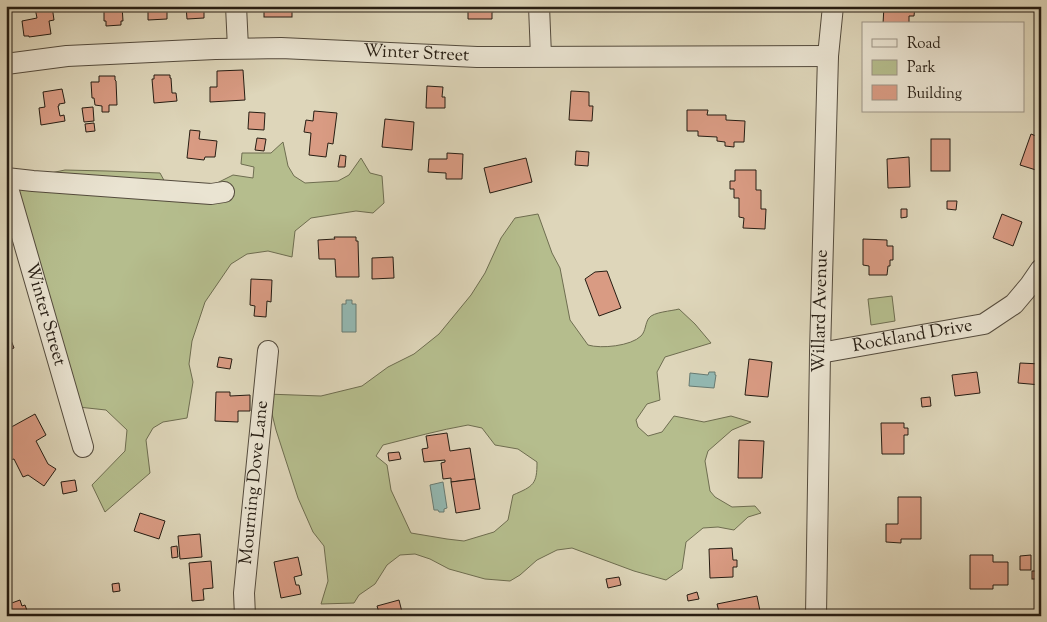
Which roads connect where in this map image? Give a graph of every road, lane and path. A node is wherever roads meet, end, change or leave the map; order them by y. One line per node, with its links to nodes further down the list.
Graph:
1 (236, 6): 4 (street)
2 (539, 6): 5 (street)
3 (833, 6): 6 (street, Willard Avenue)
4 (238, 48): 5 (street, Winter Street); 7 (street, Winter Street)
5 (541, 56): 6 (street, Winter Street)
6 (828, 56): 12 (street, Willard Avenue)
7 (6, 64)
8 (6, 180): 9 (street, Winter Street); 13 (street, Winter Street)
9 (224, 192)
10 (1041, 269): 12 (street, Rockland Drive)
11 (268, 351): 14 (street, Mourning Dove Lane)
12 (820, 353): 15 (street, Willard Avenue)
13 (83, 446)
14 (245, 616)
15 (816, 616)

